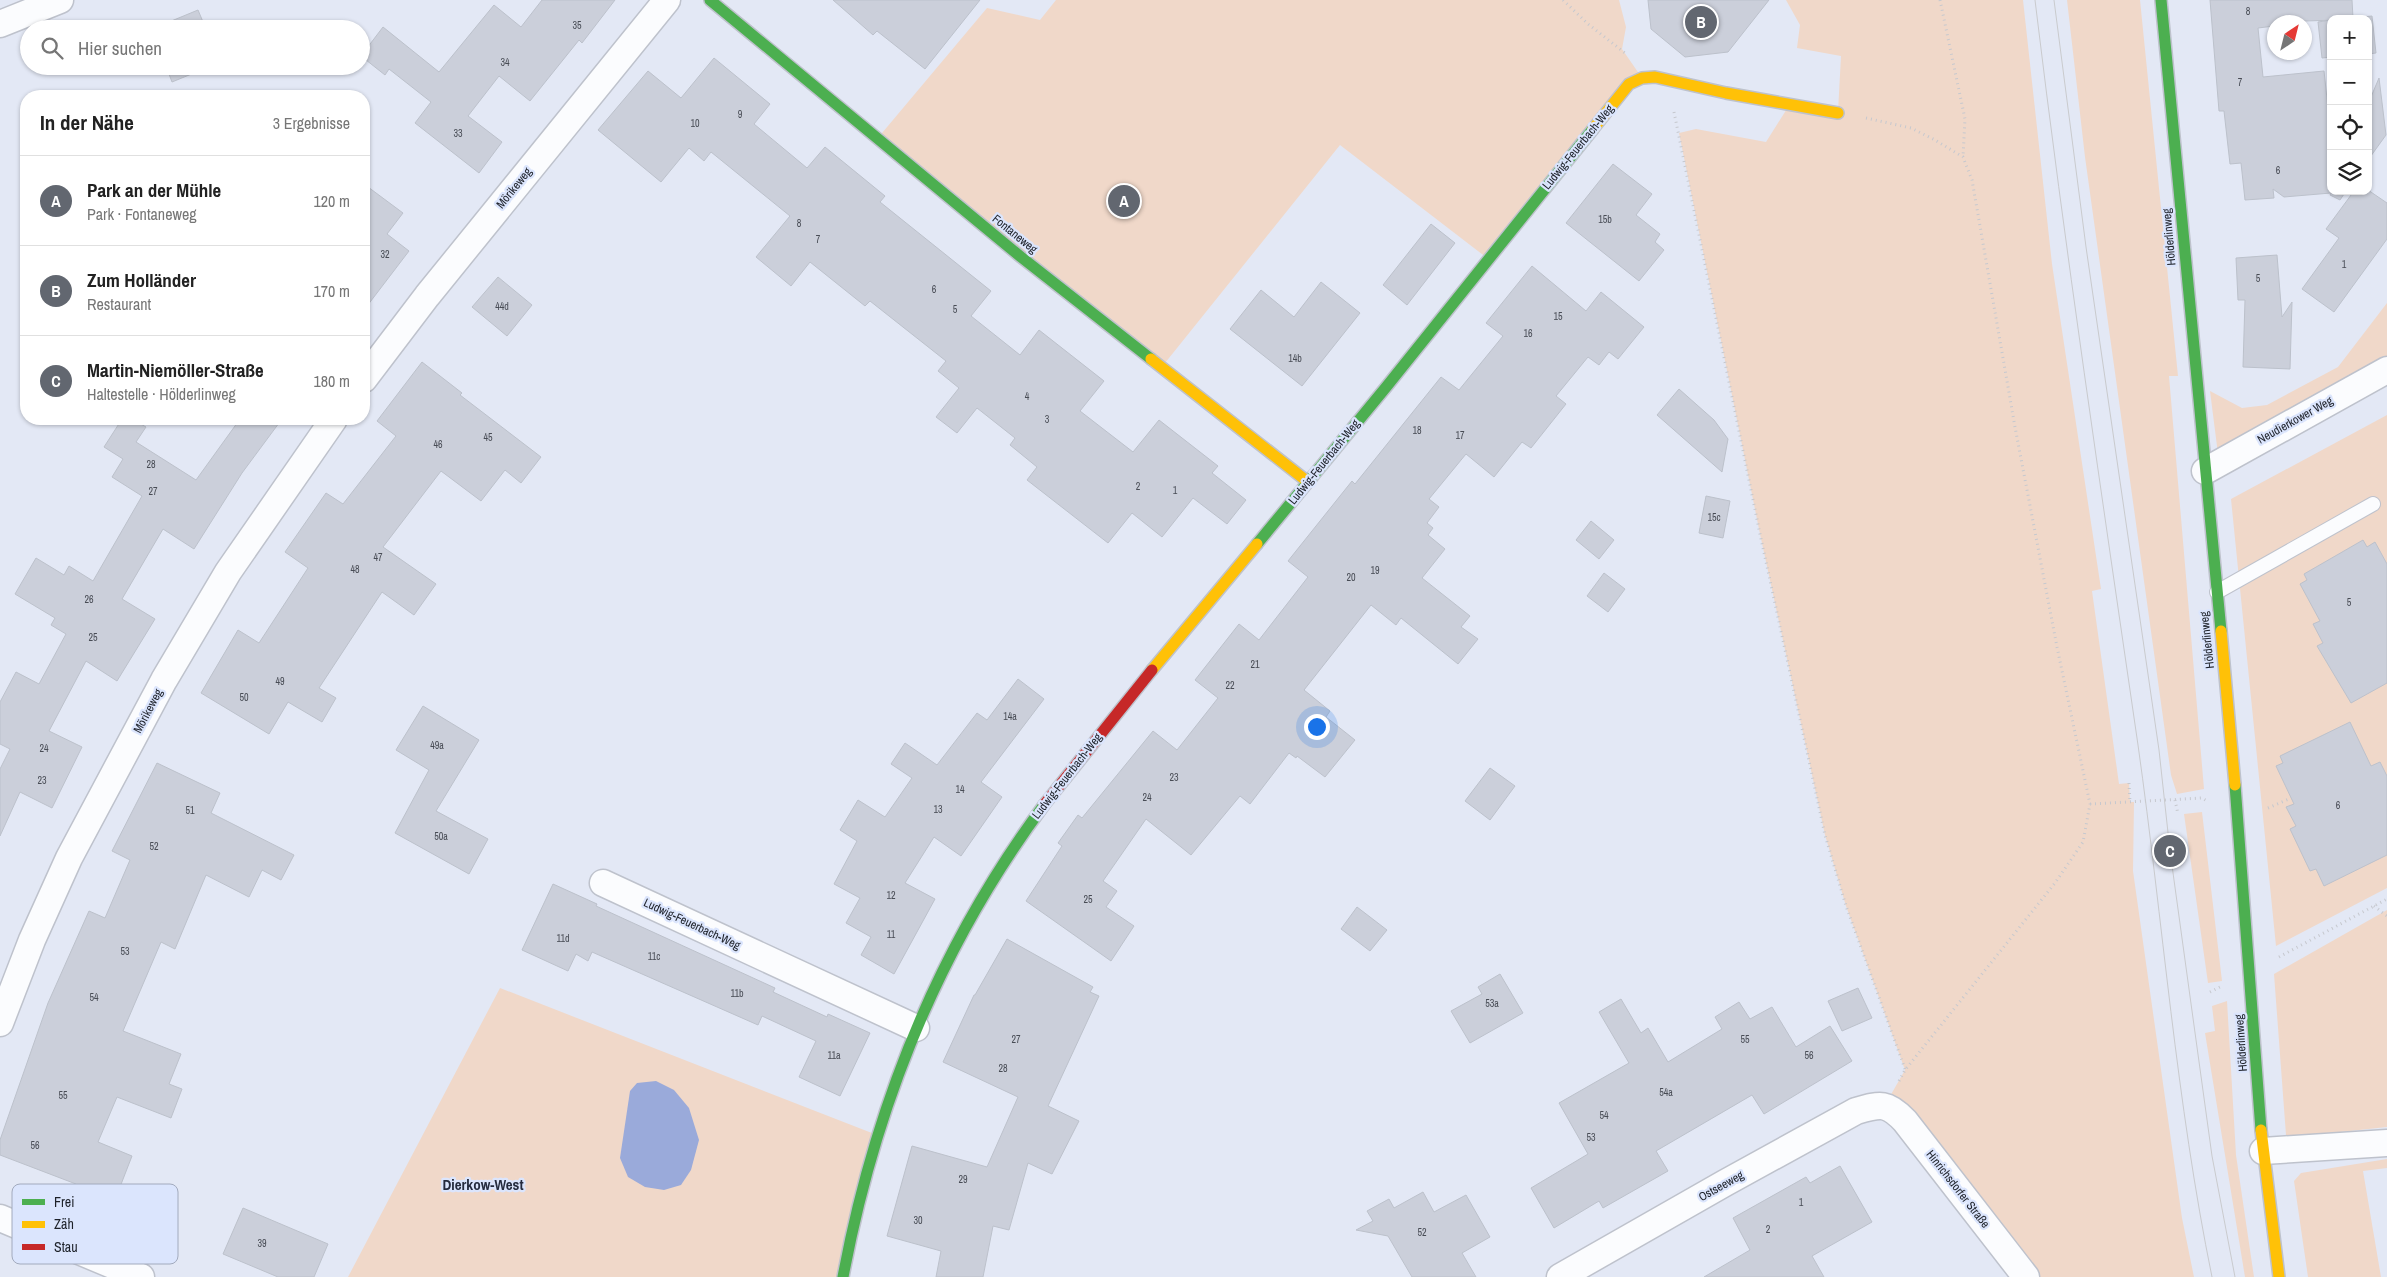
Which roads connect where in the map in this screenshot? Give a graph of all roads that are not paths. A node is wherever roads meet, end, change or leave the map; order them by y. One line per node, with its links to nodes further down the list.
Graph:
1 (60, 0): 5 (street)
2 (667, 0): 8 (street, Mörikeweg)
3 (710, 0): 11 (street, Fontaneweg)
4 (2161, 0): 10 (street, Hölderlinweg)
5 (0, 24)
6 (1838, 112): 11 (street, Ludwig-Feuerbach-Weg)
7 (2387, 370): 10 (street, Neudierkower Weg)
8 (370, 371)
9 (330, 425): 15 (street, Mörikeweg)
10 (2205, 471): 13 (street, Hölderlinweg)
11 (1308, 482): 16 (street, Ludwig-Feuerbach-Weg)
12 (2373, 504): 13 (lane)
13 (2216, 592): 19 (street, Hölderlinweg)
14 (603, 883): 16 (street, Ludwig-Feuerbach-Weg)
15 (0, 1023)
16 (916, 1028): 24 (street, Ludwig-Feuerbach-Weg)
17 (1885, 1105): 25 (street, Ostseeweg); 26 (street, Hinrichsdorfer Straße)
18 (2387, 1143): 19 (street)
19 (2263, 1151): 27 (street, Hölderlinweg)
20 (0, 1218): 21 (street)
21 (12, 1223)
22 (110, 1264): 23 (street)
23 (141, 1277)
24 (843, 1277)
25 (1560, 1277)
26 (2026, 1277)
27 (2279, 1277)

